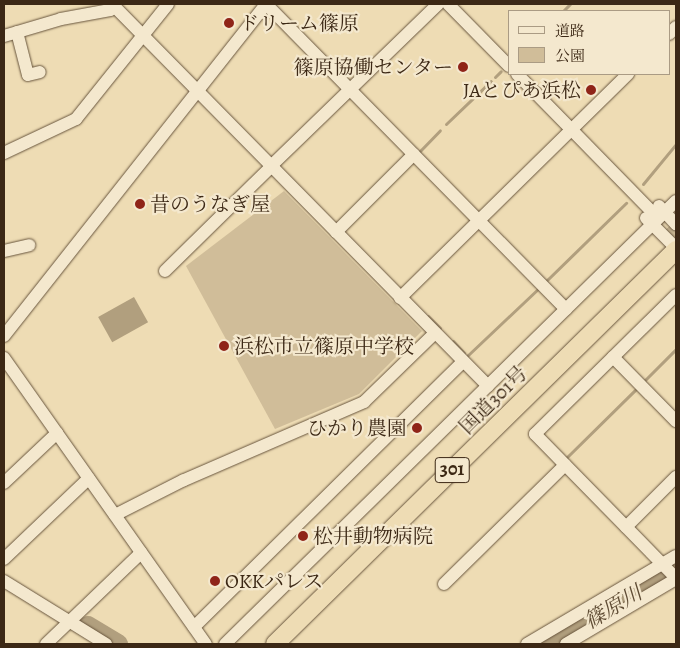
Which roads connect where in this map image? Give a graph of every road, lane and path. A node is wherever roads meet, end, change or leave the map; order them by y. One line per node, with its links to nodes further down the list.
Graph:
1 (168, 4): 7 (street)
2 (438, 4): 12 (street)
3 (448, 4): 8 (street)
4 (113, 5): 5 (street); 7 (street)
5 (17, 32): 6 (street); 9 (street)
6 (4, 36)
7 (143, 36): 13 (street); 15 (street)
8 (508, 65)
9 (40, 72)
10 (517, 75): 14 (street)
11 (627, 75): 14 (street)
12 (350, 89): 13 (street); 16 (street); 17 (street)
13 (197, 91): 17 (street); 31 (street)
14 (575, 133): 19 (street); 20 (street)
15 (4, 153)
16 (414, 154): 20 (street); 22 (street)
17 (271, 166): 22 (street); 26 (street)
18 (676, 200): 19 (street)
19 (658, 217): 21 (street); 24 (street); 29 (street)
20 (479, 220): 28 (street); 29 (street)
21 (676, 224)
22 (336, 232): 28 (street)
23 (29, 245): 25 (street)
24 (676, 249): 56 (highway, 国道301号 / 301)
25 (4, 251)
26 (165, 271)
27 (676, 295): 32 (street)
28 (400, 298): 30 (street)
29 (566, 309): 35 (street)
30 (435, 333): 34 (street); 42 (street)
31 (4, 336)
32 (613, 357): 36 (street); 38 (street)
33 (4, 358): 37 (street)
34 (463, 362): 35 (street); 51 (street)
35 (488, 386): 55 (street)
36 (676, 421)
37 (57, 433): 40 (street); 41 (street)
38 (565, 465): 43 (street); 49 (street)
39 (676, 477): 43 (street)
40 (89, 478): 42 (street); 46 (street)
41 (4, 483)
42 (115, 515): 44 (street)
43 (626, 527): 47 (street)
44 (142, 553): 50 (street); 51 (street)
45 (676, 556): 47 (street)
46 (4, 559)
47 (671, 573): 57 (street); 58 (street)
48 (4, 581): 50 (street)
49 (444, 584)
50 (70, 621): 52 (street); 53 (street)
51 (194, 627): 54 (street)
52 (46, 644)
53 (106, 644)
54 (206, 644)
55 (225, 644)
56 (275, 644)
57 (527, 644)
58 (566, 644)

